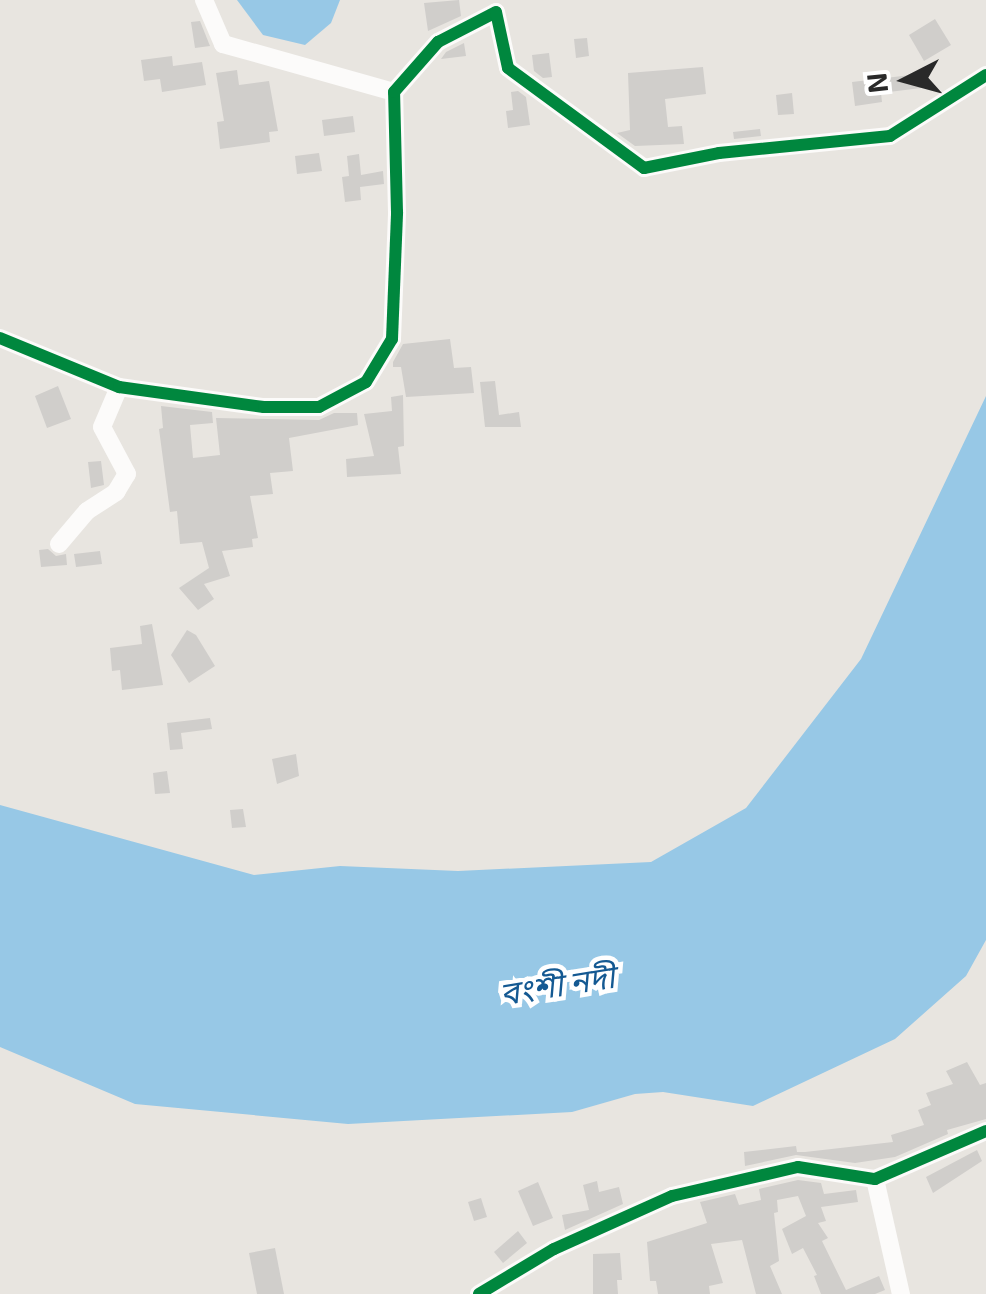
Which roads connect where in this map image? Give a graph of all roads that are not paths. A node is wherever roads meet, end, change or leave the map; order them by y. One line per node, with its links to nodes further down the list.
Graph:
1 (204, 0): 3 (street)
2 (986, 75): 3 (street)
3 (394, 92): 5 (street)
4 (0, 338): 5 (street)
5 (119, 387): 6 (street)
6 (58, 544)
7 (986, 1131): 8 (street)
8 (875, 1179): 9 (street); 10 (street)
9 (479, 1294)
10 (901, 1294)

